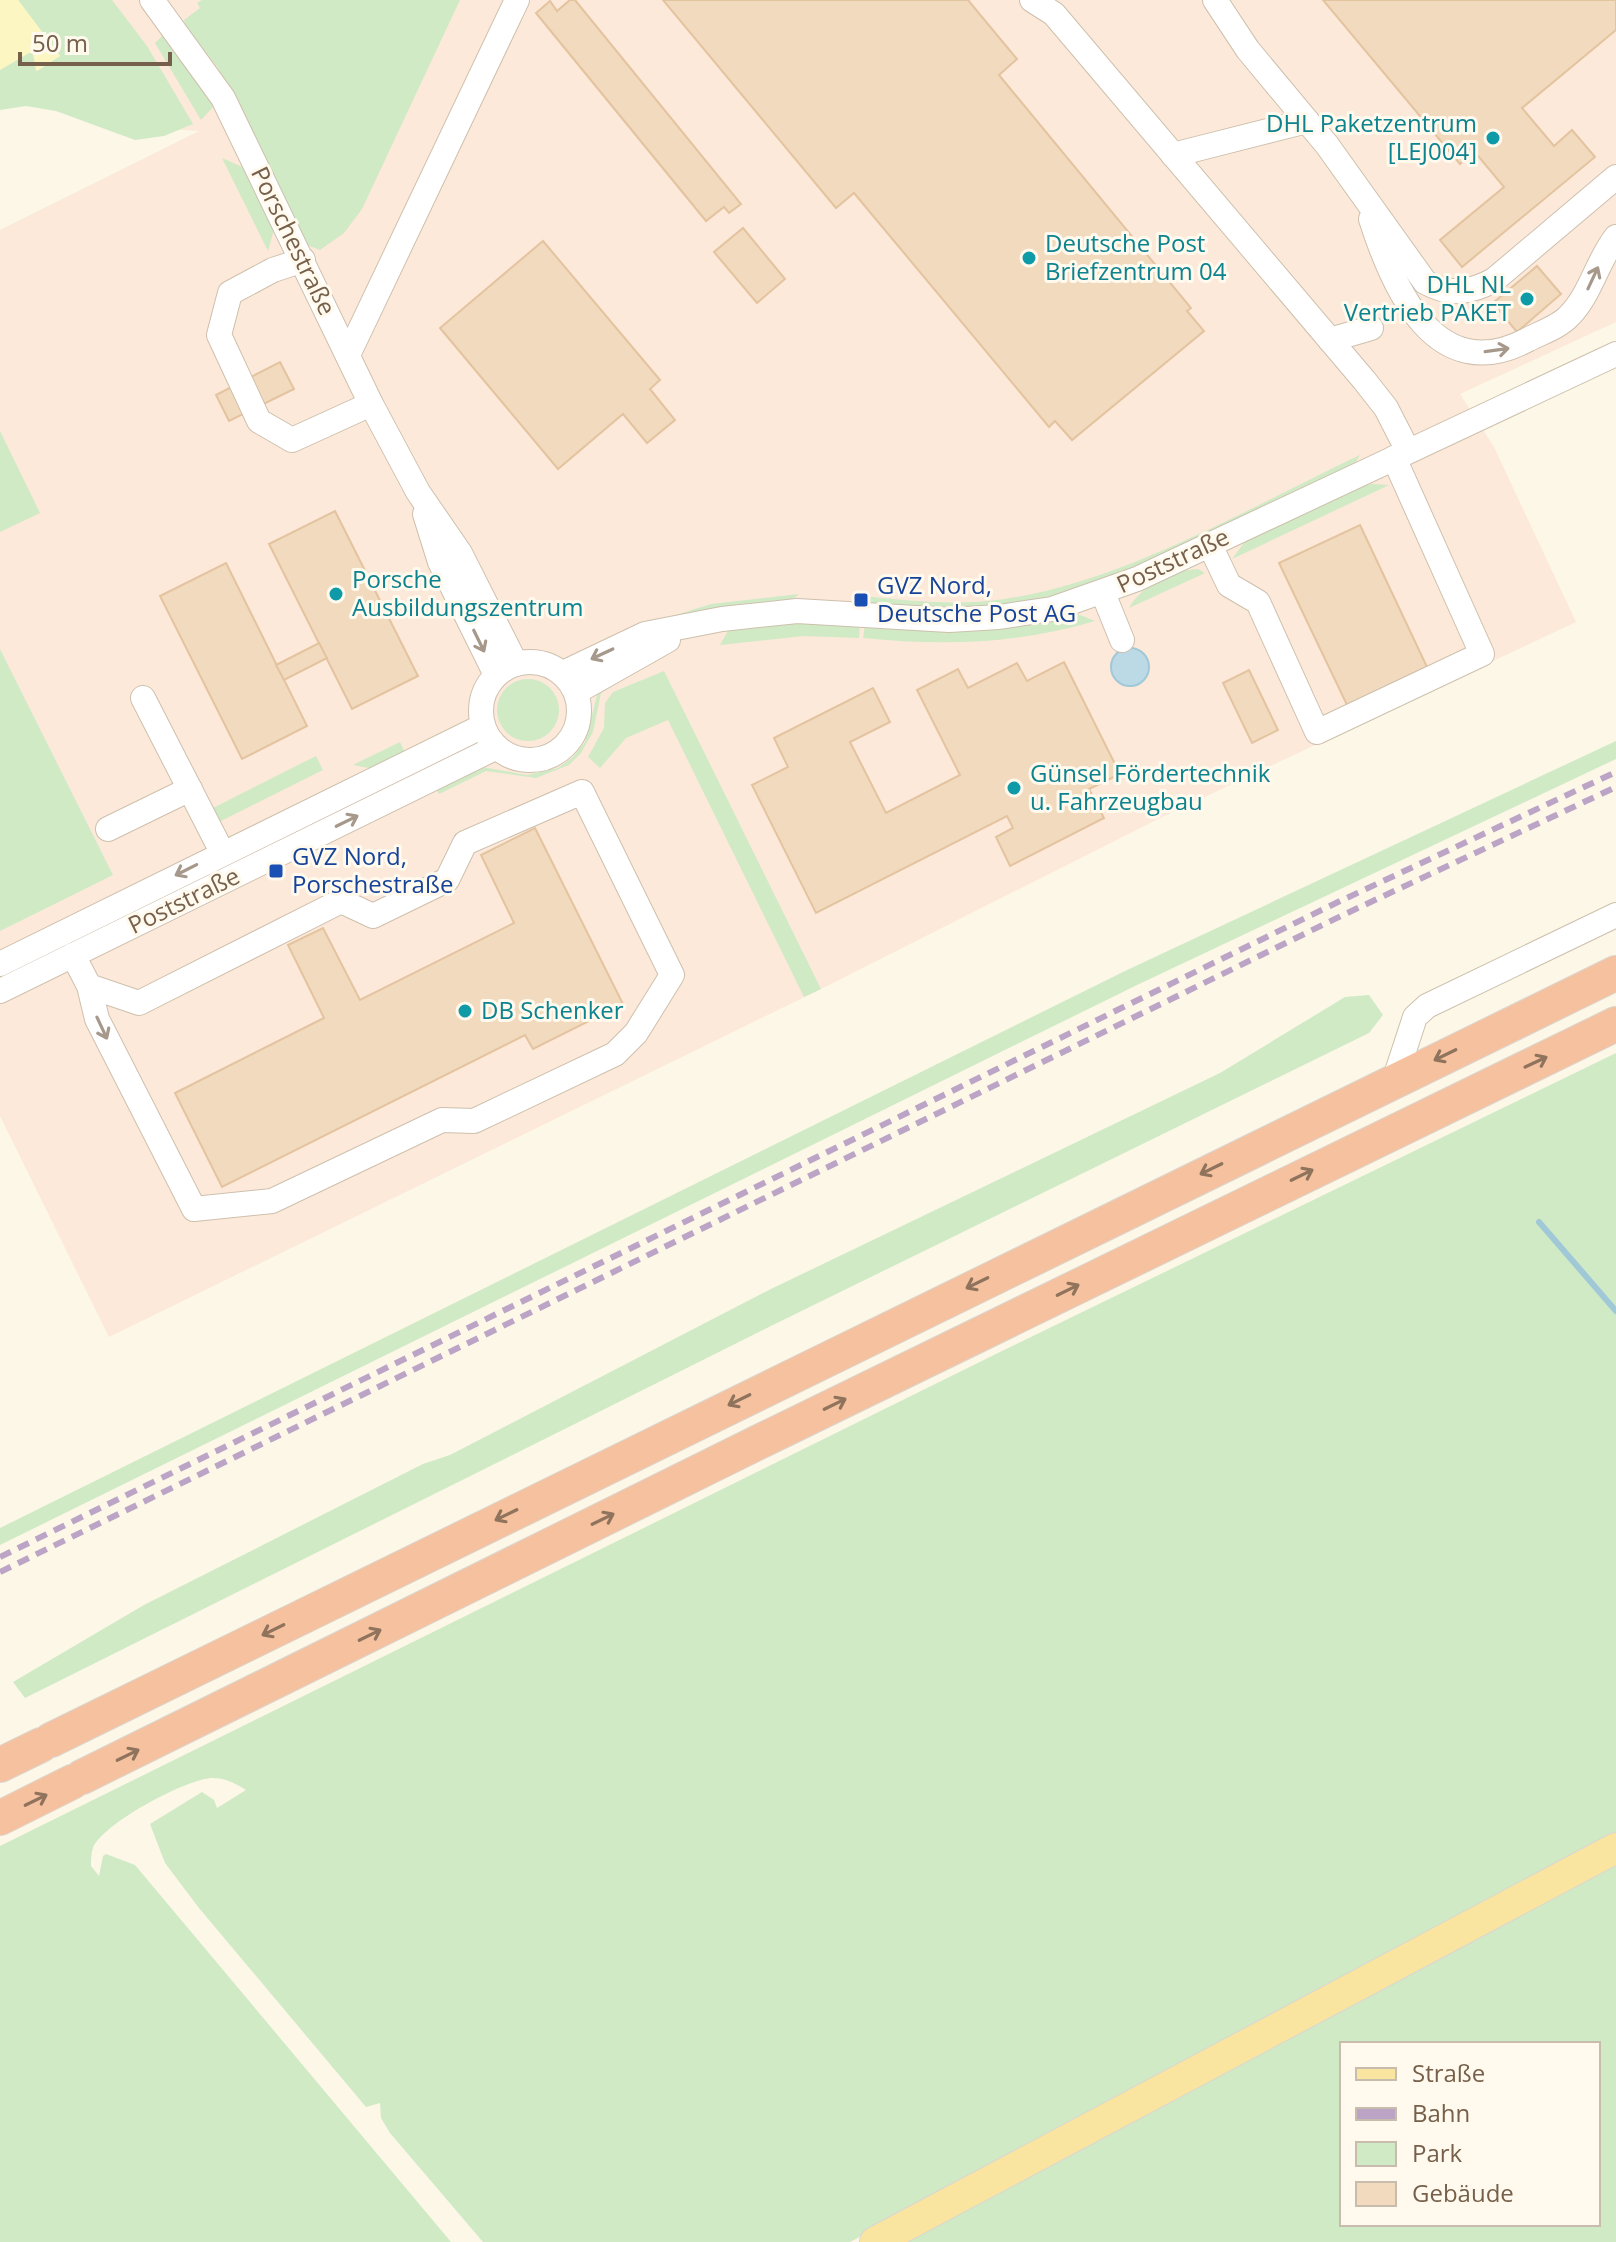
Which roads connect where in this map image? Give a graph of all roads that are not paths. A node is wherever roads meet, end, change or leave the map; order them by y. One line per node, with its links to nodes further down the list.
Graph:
1 (152, 0): 10 (street, Porschestraße)
2 (517, 0): 14 (street)
3 (1032, 0): 6 (street)
4 (1215, 0): 5 (street)
5 (1307, 121): 6 (street); 8 (street)
6 (1173, 155): 12 (street)
7 (1616, 177): 8 (street)
8 (1364, 198): 9 (street, one-way to 9)
9 (1616, 237)
10 (303, 260): 14 (street, Porschestraße); 15 (street)
11 (1371, 328): 12 (street)
12 (1330, 340): 16 (street)
13 (1616, 354): 16 (street, Poststraße)
14 (348, 355): 15 (street, Porschestraße)
15 (371, 404): 20 (street, Porschestraße)
16 (1401, 455): 17 (street, Poststraße); 17 (street)
17 (1210, 545): 18 (street, Poststraße)
18 (1103, 593): 19 (street); 21 (street, Poststraße)
19 (1122, 640)
20 (506, 669): 21 (street); 23 (street)
21 (570, 683): 24 (street)
22 (143, 698): 25 (street)
23 (483, 726): 24 (street); 27 (street, Poststraße)
24 (497, 747): 29 (street, Poststraße, one-way to 24)
25 (190, 789): 26 (street); 27 (street)
26 (108, 829)
27 (222, 852): 30 (street, Poststraße, one-way to 30)
28 (1616, 915): 35 (street)
29 (73, 955): 32 (street); 33 (street, Poststraße)
30 (0, 964)
31 (1616, 973): 35 (highway, one-way to 35)
32 (89, 986): 32 (street, one-way to 32)
33 (0, 991)
34 (1616, 1024): 37 (highway, one-way to 34)
35 (1395, 1078): 36 (highway, one-way to 36)
36 (0, 1765)
37 (0, 1818)
38 (1616, 1848): 39 (main road)
39 (875, 2242)

